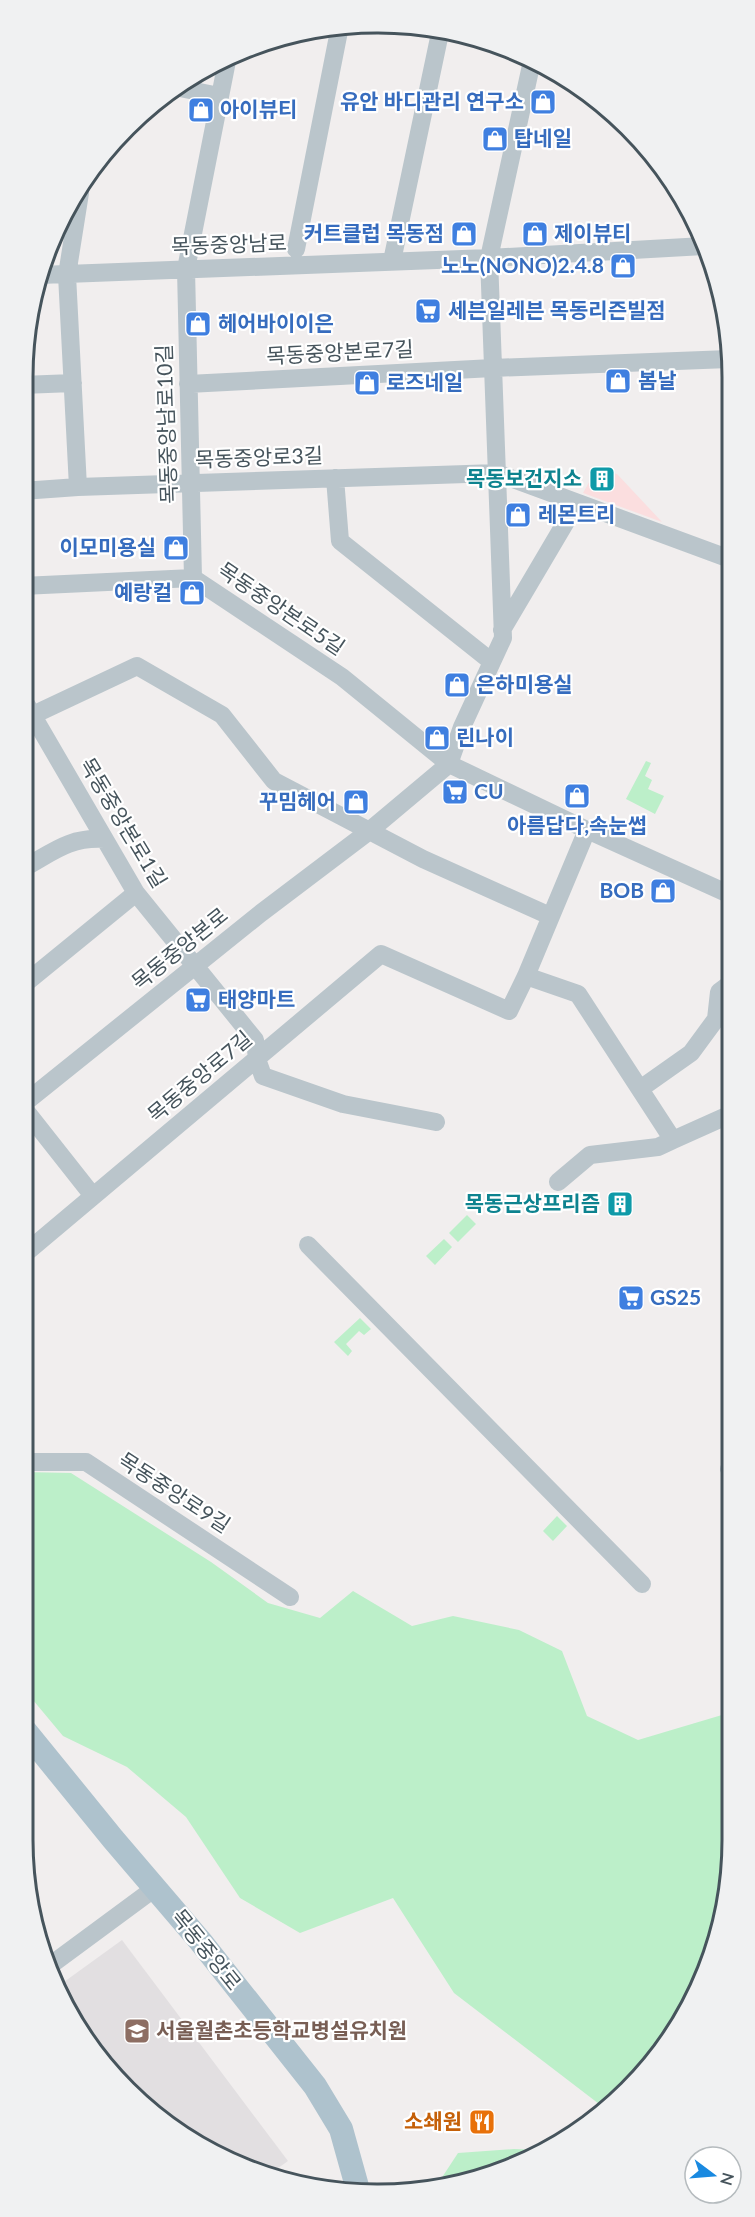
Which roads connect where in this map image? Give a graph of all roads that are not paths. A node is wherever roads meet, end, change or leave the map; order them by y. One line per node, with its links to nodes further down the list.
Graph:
1 (338, 36): 9 (street, 목동중앙남로)
2 (439, 39): 11 (street)
3 (225, 69): 6 (street, 목동중앙남로10길)
4 (530, 69): 10 (street)
5 (188, 90): 6 (street)
6 (219, 96): 12 (street, 목동중앙남로10길)
7 (78, 208): 14 (street)
8 (696, 246): 10 (street, 목동중앙남로)
9 (296, 249)
10 (489, 258): 11 (street, 목동중앙남로); 16 (street)
11 (392, 261): 12 (street, 목동중앙남로)
12 (186, 269): 14 (street, 목동중앙남로); 19 (street, 목동중앙남로10길)
13 (49, 275): 14 (street, 목동중앙남로)
14 (67, 275): 17 (street)
15 (721, 359): 16 (street, 목동중앙본로7길)
16 (493, 368): 19 (street, 목동중앙본로7길); 20 (street)
17 (73, 382): 18 (street); 23 (street)
18 (33, 384)
19 (188, 384): 22 (street, 목동중앙남로10길)
20 (497, 473): 21 (street, 목동중앙로3길); 25 (street); 29 (street)
21 (335, 478): 22 (street, 목동중앙로3길); 30 (street)
22 (192, 483): 23 (street, 목동중앙로3길); 27 (street, 목동중앙남로10길)
23 (78, 487): 24 (street, 목동중앙로3길)
24 (33, 490)
25 (577, 502): 26 (street); 29 (street)
26 (722, 556)
27 (193, 578): 28 (street, 목동중앙본로5길); 32 (street, 목동중앙본로5길)
28 (33, 585)
29 (502, 630): 30 (street)
30 (492, 662): 32 (street)
31 (33, 715): 34 (street); 35 (street, 목동중앙본로1길)
32 (449, 764): 33 (street); 34 (street, 목동중앙본로)
33 (587, 830): 37 (street); 39 (street)
34 (368, 832): 39 (street); 40 (street, 목동중앙본로)
35 (104, 839): 36 (street); 38 (street, 목동중앙본로1길)
36 (33, 864)
37 (722, 891)
38 (136, 892): 40 (street, 목동중앙본로1길); 42 (street)
39 (550, 916): 41 (street)
40 (195, 966): 44 (street, 목동중앙본로1길); 46 (street, 목동중앙본로)
41 (526, 976): 44 (street, 목동중앙로7길); 45 (street)
42 (33, 977)
43 (722, 990): 45 (street)
44 (257, 1059): 49 (street); 52 (street, 목동중앙로7길)
45 (640, 1089): 50 (street)
46 (33, 1096)
47 (722, 1118): 50 (street)
48 (33, 1119): 52 (street, 목동중앙본로)
49 (436, 1122)
50 (673, 1140): 51 (street)
51 (558, 1182)
52 (93, 1196): 54 (street, 목동중앙로7길)
53 (308, 1245): 56 (street)
54 (33, 1247)
55 (33, 1462): 57 (street, 목동중앙로9길)
56 (642, 1584)
57 (290, 1597)
58 (33, 1740): 59 (main road, 목동중앙로)
59 (155, 1888): 60 (street); 61 (main road, 목동중앙로)
60 (55, 1962)
61 (356, 2183)

